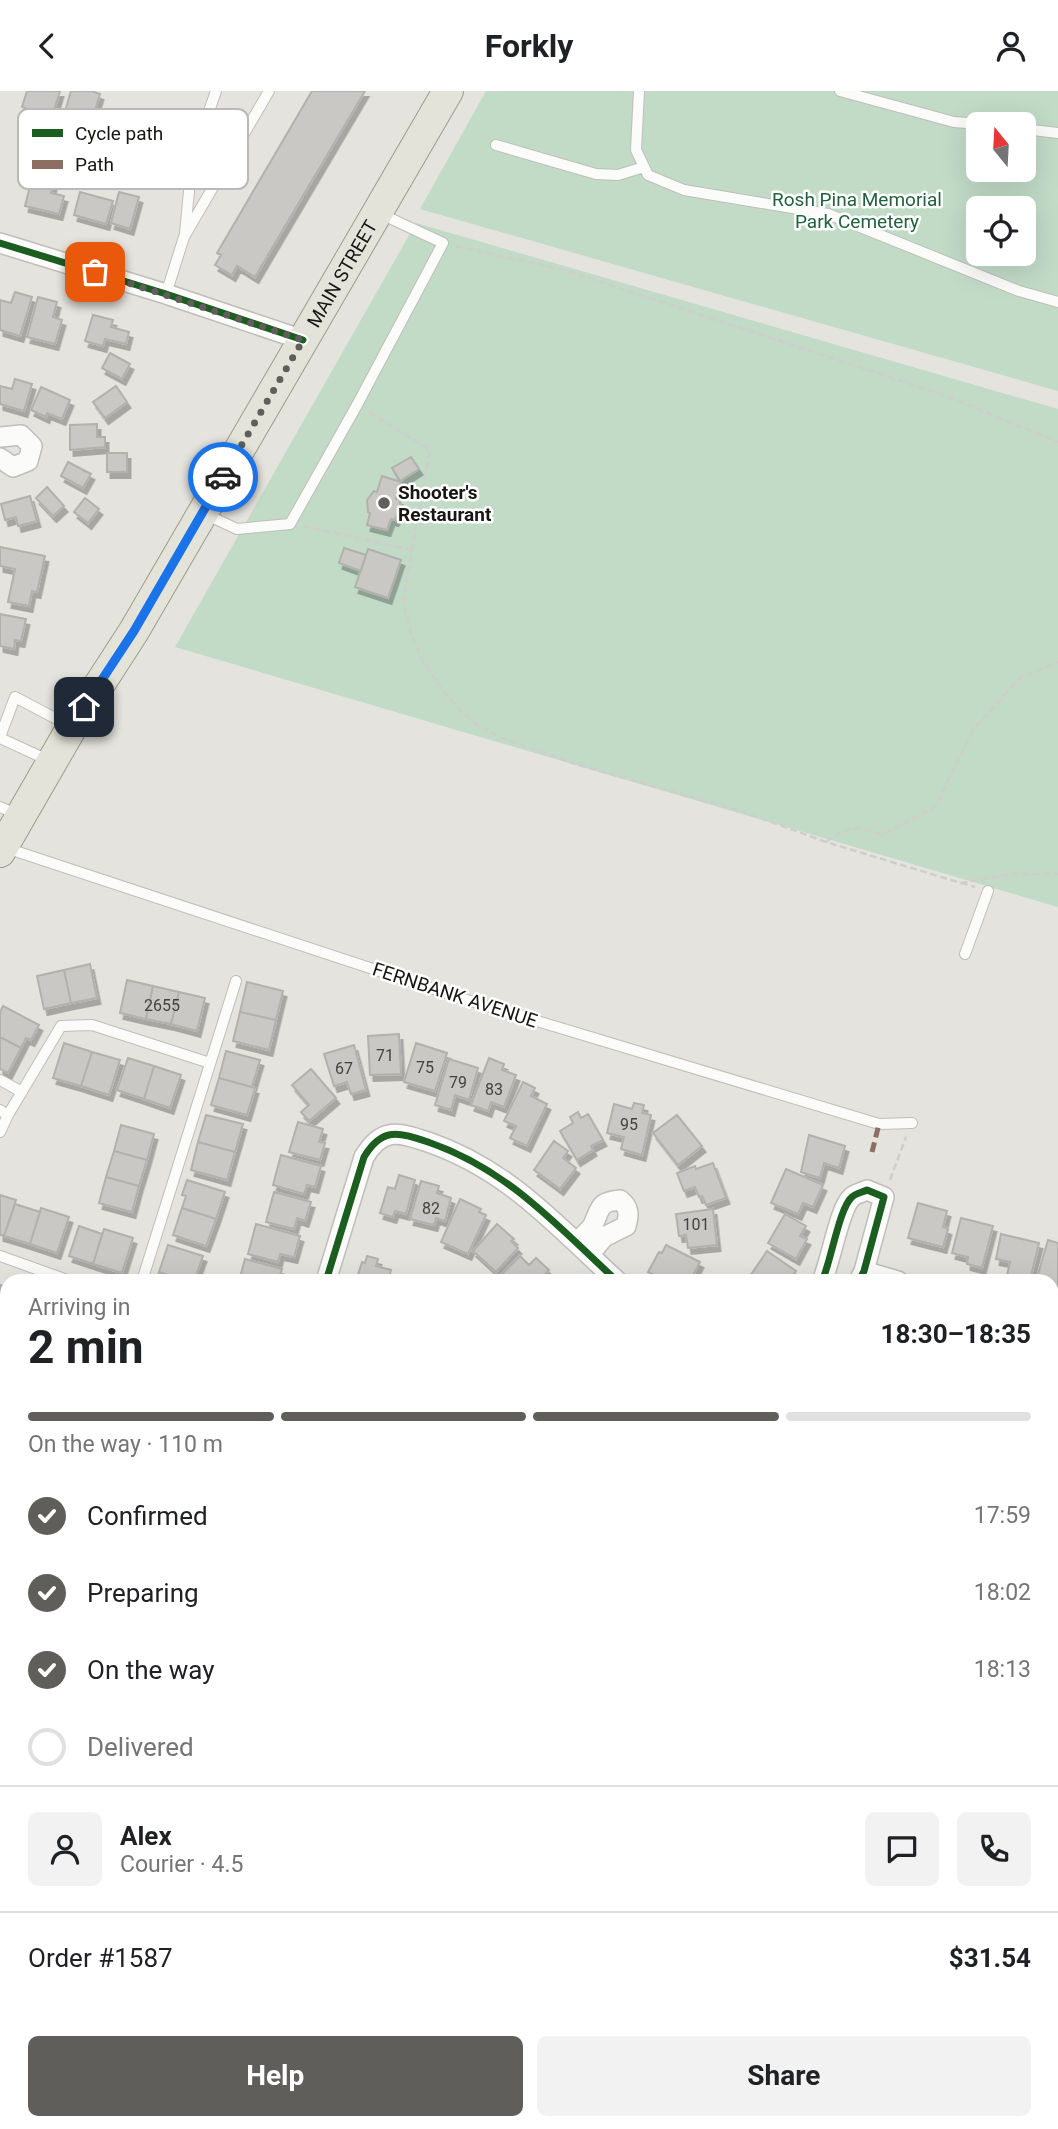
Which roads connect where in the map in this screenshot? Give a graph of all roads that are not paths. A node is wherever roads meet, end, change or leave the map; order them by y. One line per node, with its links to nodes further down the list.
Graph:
1 (215, 91): 6 (lane)
2 (269, 91): 8 (lane)
3 (448, 91): 15 (main road, MAIN STREET)
4 (639, 91): 12 (lane)
5 (840, 91): 7 (lane)
6 (209, 109)
7 (966, 122)
8 (248, 127)
9 (1036, 130): 10 (lane)
10 (1058, 133)
11 (496, 145): 12 (lane)
12 (644, 167): 19 (lane)
13 (189, 189): 16 (lane)
14 (212, 189): 16 (lane)
15 (377, 212): 20 (main road, MAIN STREET); 23 (lane)
16 (184, 237): 18 (lane)
17 (0, 243): 18 (street)
18 (166, 294): 20 (street)
19 (1058, 302)
20 (303, 340): 23 (main road, MAIN STREET)
21 (0, 437): 22 (street)
22 (0, 458)
23 (202, 513): 24 (main road, MAIN STREET)
24 (72, 727): 25 (lane); 26 (main road, MAIN STREET)
25 (0, 738): 26 (lane)
26 (51, 762): 27 (main road, MAIN STREET)
27 (10, 811): 28 (main road, MAIN STREET)
28 (1, 849): 36 (lane, FERNBANK AVENUE)
29 (988, 891): 30 (lane)
30 (965, 954)
31 (236, 981): 32 (lane)
32 (210, 1063): 34 (lane); 40 (lane)
33 (0, 1080): 34 (lane)
34 (22, 1092): 35 (lane)
35 (4, 1113): 37 (lane)
36 (912, 1123)
37 (0, 1132)
38 (0, 1256): 39 (lane)
39 (50, 1274)
40 (144, 1274)
41 (328, 1274): 42 (street)
42 (610, 1274)
43 (825, 1274): 44 (street)
44 (863, 1274)

